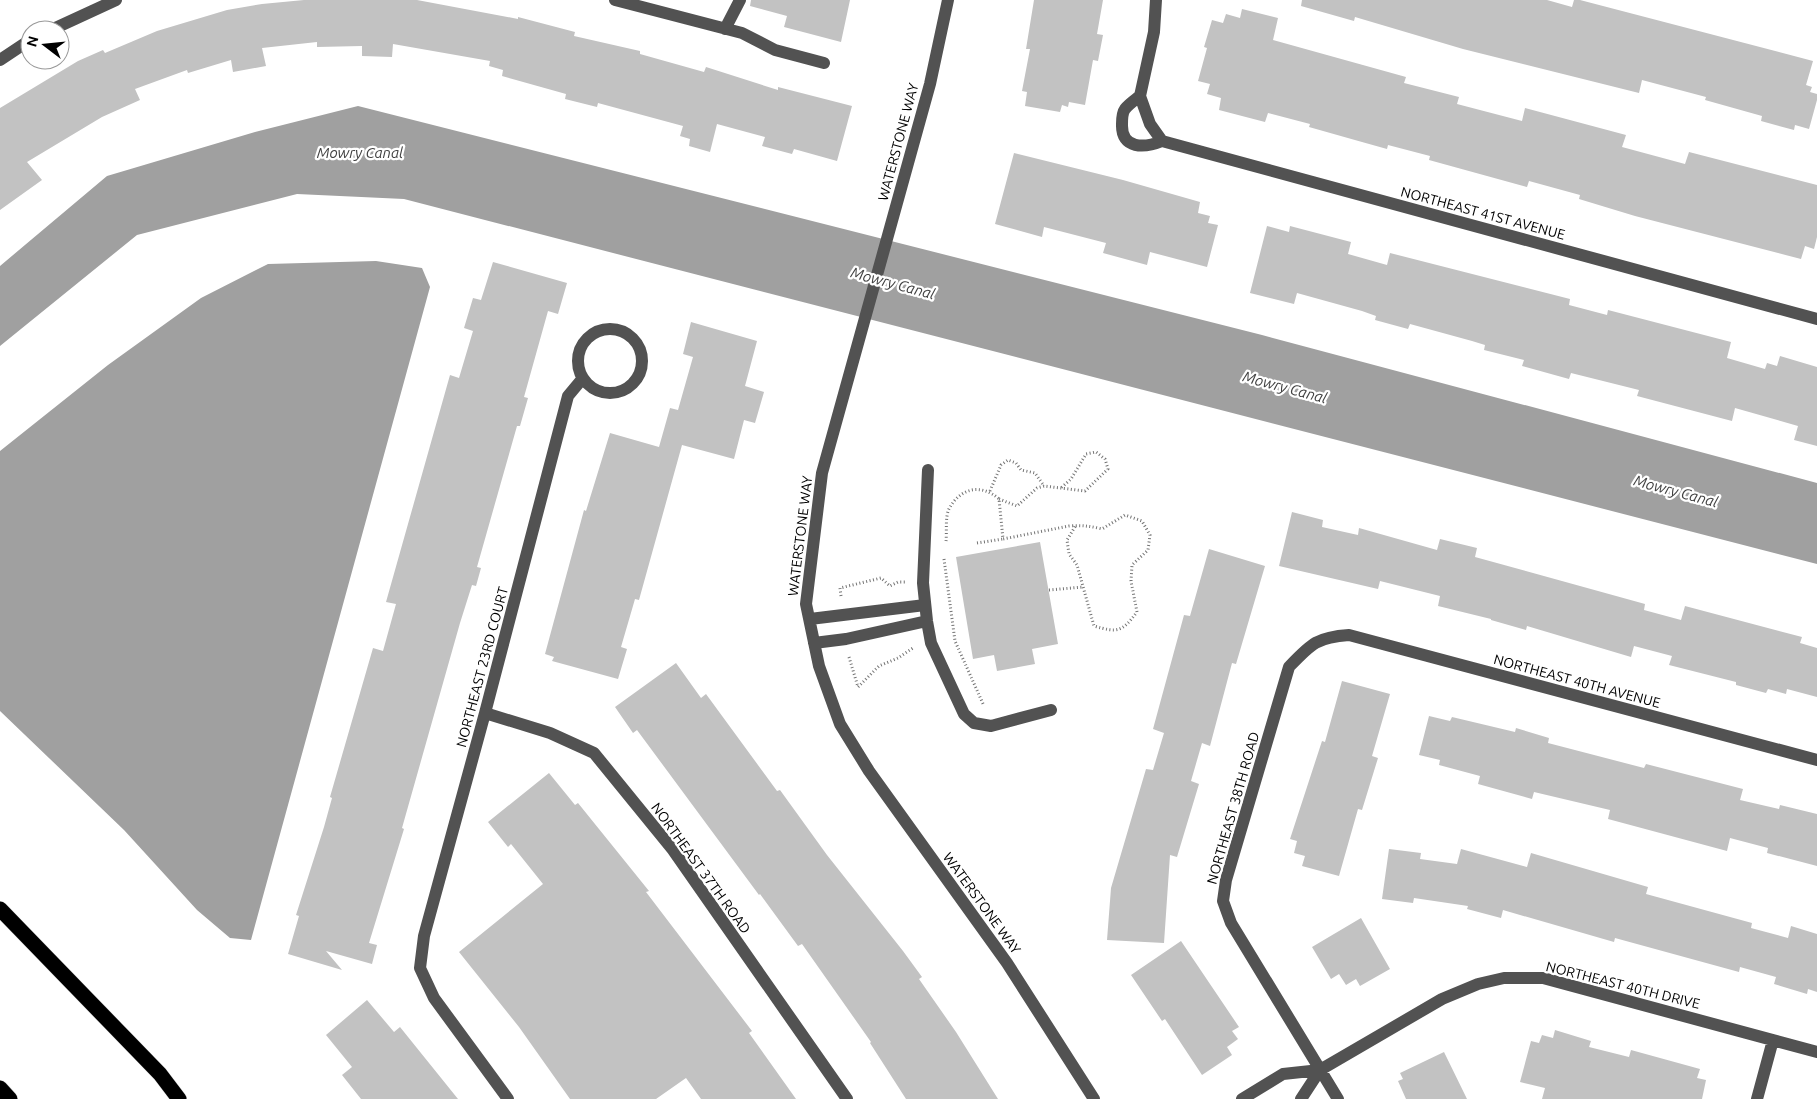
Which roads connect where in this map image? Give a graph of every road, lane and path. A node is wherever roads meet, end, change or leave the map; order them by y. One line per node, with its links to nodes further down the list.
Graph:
1 (116, 0): 6 (street)
2 (616, 0): 7 (street)
3 (740, 0): 7 (street)
4 (948, 0): 26 (street, WATERSTONE WAY)
5 (1156, 0): 11 (street)
6 (70, 21)
7 (725, 29): 10 (street)
8 (20, 47): 9 (street)
9 (0, 60)
10 (824, 63)
11 (1140, 96): 12 (street); 12 (street)
12 (1162, 141): 13 (street, NORTHEAST 41ST AVENUE)
13 (1817, 319)
14 (583, 378): 14 (street); 31 (street, NORTHEAST 23RD COURT)
15 (928, 470): 25 (street)
16 (1044, 486): 17 (path); 18 (path); 19 (path)
17 (1061, 488): 17 (path)
18 (990, 491): 19 (path); 32 (path)
19 (998, 499): 21 (path)
20 (1076, 525): 21 (path); 23 (path); 23 (path)
21 (1003, 539): 22 (path)
22 (977, 543)
23 (1083, 587): 24 (path)
24 (1049, 590)
25 (925, 605): 26 (street); 27 (street)
26 (810, 619): 29 (street, WATERSTONE WAY)
27 (927, 622): 29 (street); 32 (street)
28 (1328, 637): 33 (street, NORTHEAST 40TH AVENUE); 37 (street, NORTHEAST 38TH ROAD)
29 (814, 643): 43 (street, WATERSTONE WAY)
30 (1051, 710): 32 (street)
31 (486, 713): 41 (street, NORTHEAST 23RD COURT); 42 (street, NORTHEAST 37TH ROAD)
32 (991, 726)
33 (1817, 760)
34 (0, 908): 40 (highway)
35 (1773, 1040): 36 (street, NORTHEAST 40TH DRIVE); 37 (street, NORTHEAST 40TH DRIVE); 47 (street)
36 (1817, 1052)
37 (1320, 1070): 44 (street); 45 (street); 46 (street, NORTHEAST 38TH ROAD)
38 (0, 1088): 39 (highway)
39 (10, 1099)
40 (178, 1099)
41 (508, 1099)
42 (847, 1099)
43 (1094, 1099)
44 (1242, 1099)
45 (1301, 1099)
46 (1338, 1099)
47 (1758, 1099)

